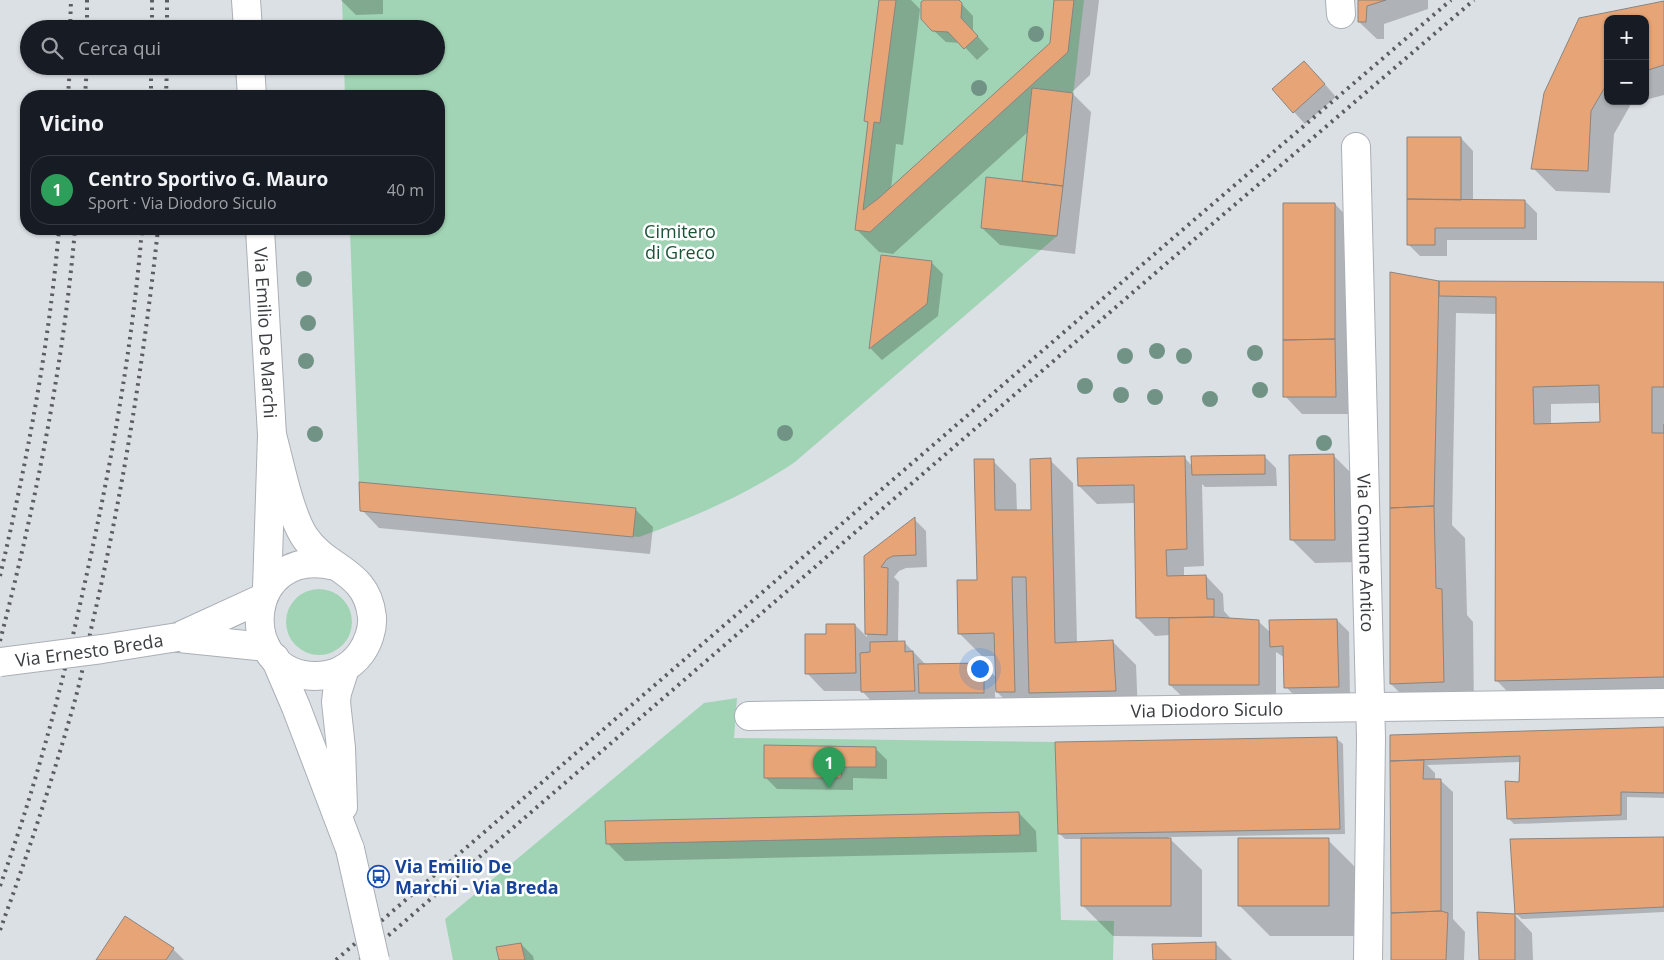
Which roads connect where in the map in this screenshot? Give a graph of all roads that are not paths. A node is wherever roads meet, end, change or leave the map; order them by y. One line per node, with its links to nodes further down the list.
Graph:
1 (246, 0): 2 (street)
2 (247, 20)
3 (251, 75): 4 (street)
4 (252, 90)
5 (1356, 147): 15 (street, Via Comune Antico)
6 (260, 235): 7 (street, Via Emilio De Marchi)
7 (272, 435): 8 (street, Via Emilio De Marchi); 9 (street, Via Emilio De Marchi)
8 (335, 566): 9 (street); 13 (street, Via Emilio De Marchi)
9 (265, 593): 10 (street); 11 (street, Via Emilio De Marchi)
10 (220, 631): 11 (street, Via Ernesto Breda); 12 (street, Via Ernesto Breda, bridge)
11 (270, 653): 13 (street, Via Emilio De Marchi); 17 (street, Via Emilio De Marchi)
12 (0, 662)
13 (345, 668): 17 (street, Via Emilio De Marchi)
14 (1664, 703): 15 (street, Via Diodoro Siculo)
15 (1370, 708): 16 (street, Via Diodoro Siculo); 19 (street, Via Comune Antico)
16 (749, 716)
17 (347, 839): 18 (street, Via Emilio De Marchi, bridge)
18 (376, 960)
19 (1368, 960)

